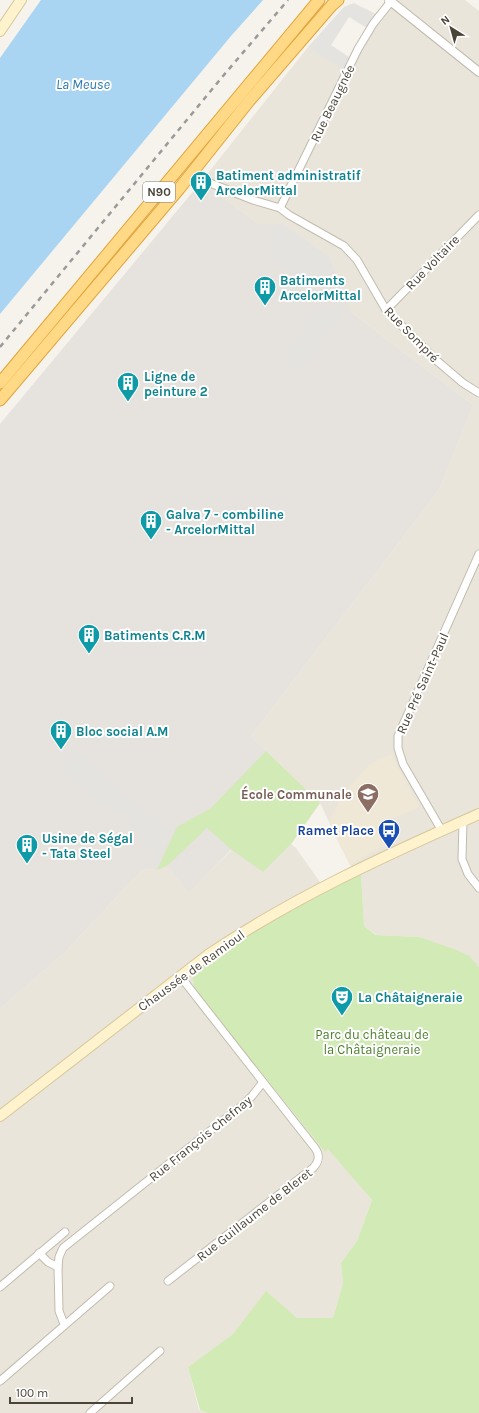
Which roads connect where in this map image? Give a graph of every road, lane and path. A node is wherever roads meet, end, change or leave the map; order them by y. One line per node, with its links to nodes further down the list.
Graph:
1 (21, 0): 5 (main road)
2 (319, 0): 11 (highway, N90)
3 (338, 0): 13 (highway, N90)
4 (390, 1): 6 (street); 8 (street, Rue Beaugnée)
5 (0, 31)
6 (479, 72)
7 (210, 184): 8 (street, Rue Sompré)
8 (280, 208): 10 (street, Rue Sompré)
9 (479, 215): 10 (street, Rue Voltaire)
10 (386, 310): 12 (street, Rue Sompré)
11 (0, 383)
12 (479, 393)
13 (0, 400)
14 (479, 554): 17 (street, Rue Pré Saint-Paul)
15 (479, 814): 16 (main road, Chaussée de Ramioul)
16 (462, 821): 17 (main road, Chaussée de Ramioul); 18 (street)
17 (442, 831): 19 (main road, Chaussée de Ramioul)
18 (479, 888)
19 (180, 976): 20 (street); 21 (main road, Chaussée de Ramioul)
20 (263, 1082): 24 (street, Rue François Chefnay); 25 (street, Rue Guillaume de Bleret)
21 (0, 1116)
22 (65, 1232): 23 (street)
23 (39, 1253): 24 (street); 27 (street)
24 (58, 1267): 28 (street, Rue François Chefnay)
25 (168, 1281)
26 (110, 1286): 28 (street)
27 (0, 1287)
28 (64, 1324): 30 (street)
29 (160, 1351): 31 (street)
30 (0, 1381)
31 (90, 1413)

